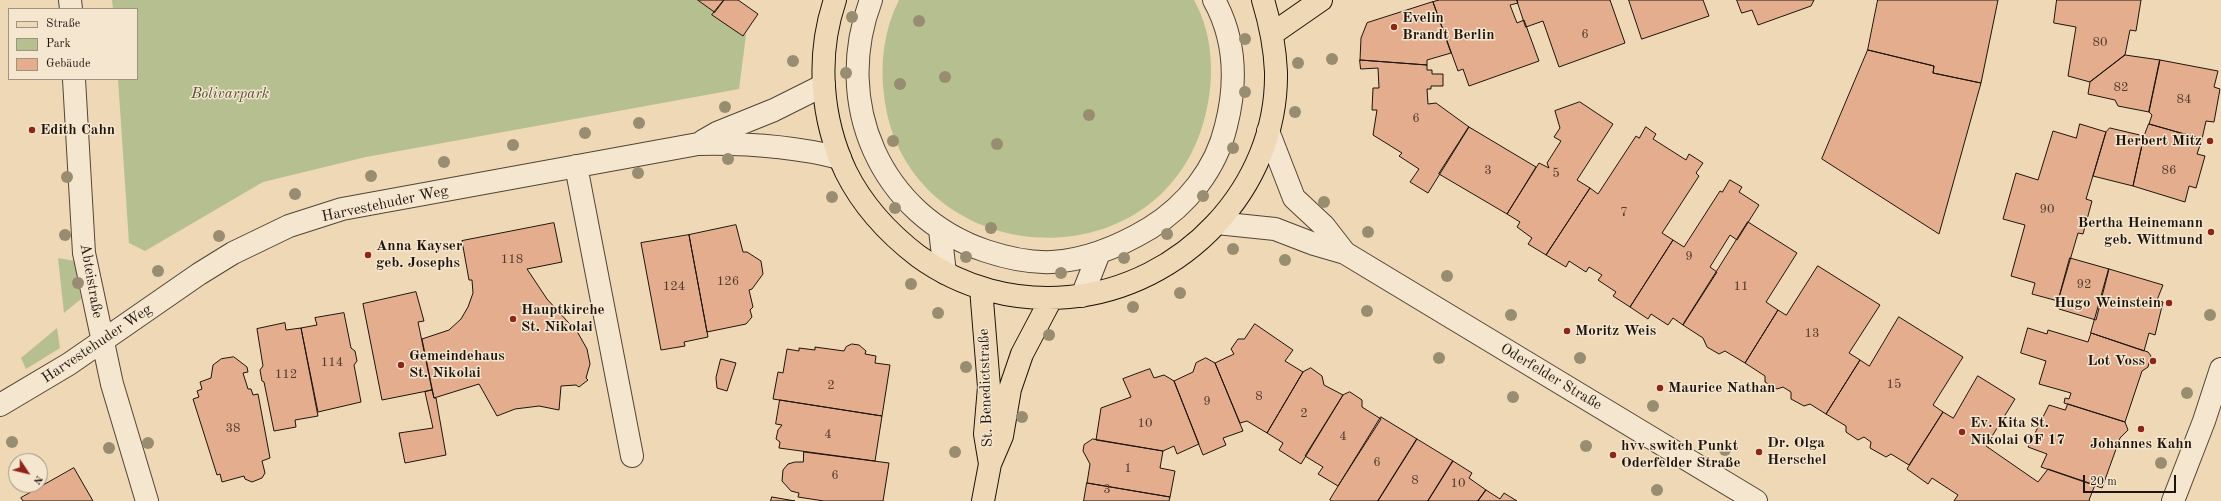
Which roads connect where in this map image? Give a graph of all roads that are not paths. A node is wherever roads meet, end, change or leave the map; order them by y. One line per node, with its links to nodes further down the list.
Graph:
1 (835, 0): 8 (main road)
2 (871, 0): 14 (street)
3 (1214, 0): 15 (street)
4 (1263, 0): 6 (main road)
5 (1321, 0): 6 (main road)
6 (1272, 34): 9 (main road)
7 (74, 80): 21 (street, Abteistraße)
8 (824, 85): 10 (street, Harvestehuder Weg); 11 (main road)
9 (1268, 131): 13 (main road); 16 (street, Oderfelder Straße)
10 (698, 144): 11 (street, Harvestehuder Weg); 12 (street, Harvestehuder Weg)
11 (840, 158): 17 (main road)
12 (576, 166): 21 (street, Harvestehuder Weg); 24 (street)
13 (1217, 223): 16 (street, Oderfelder Straße); 19 (main road)
14 (940, 230): 15 (street); 17 (street)
15 (1099, 253): 19 (street)
16 (1346, 253): 28 (street, Oderfelder Straße)
17 (945, 273): 18 (main road)
18 (982, 288): 20 (main road); 25 (main road, St. Benedictstraße)
19 (1082, 296): 20 (main road)
20 (1051, 299): 25 (main road, St. Benedictstraße)
21 (103, 341): 23 (street, Harvestehuder Weg); 26 (street, Abteistraße)
22 (2221, 369): 29 (street)
23 (0, 406)
24 (632, 456)
25 (990, 464): 27 (main road, St. Benedictstraße)
26 (146, 501)
27 (983, 501)
28 (1756, 501)
29 (2173, 501)

